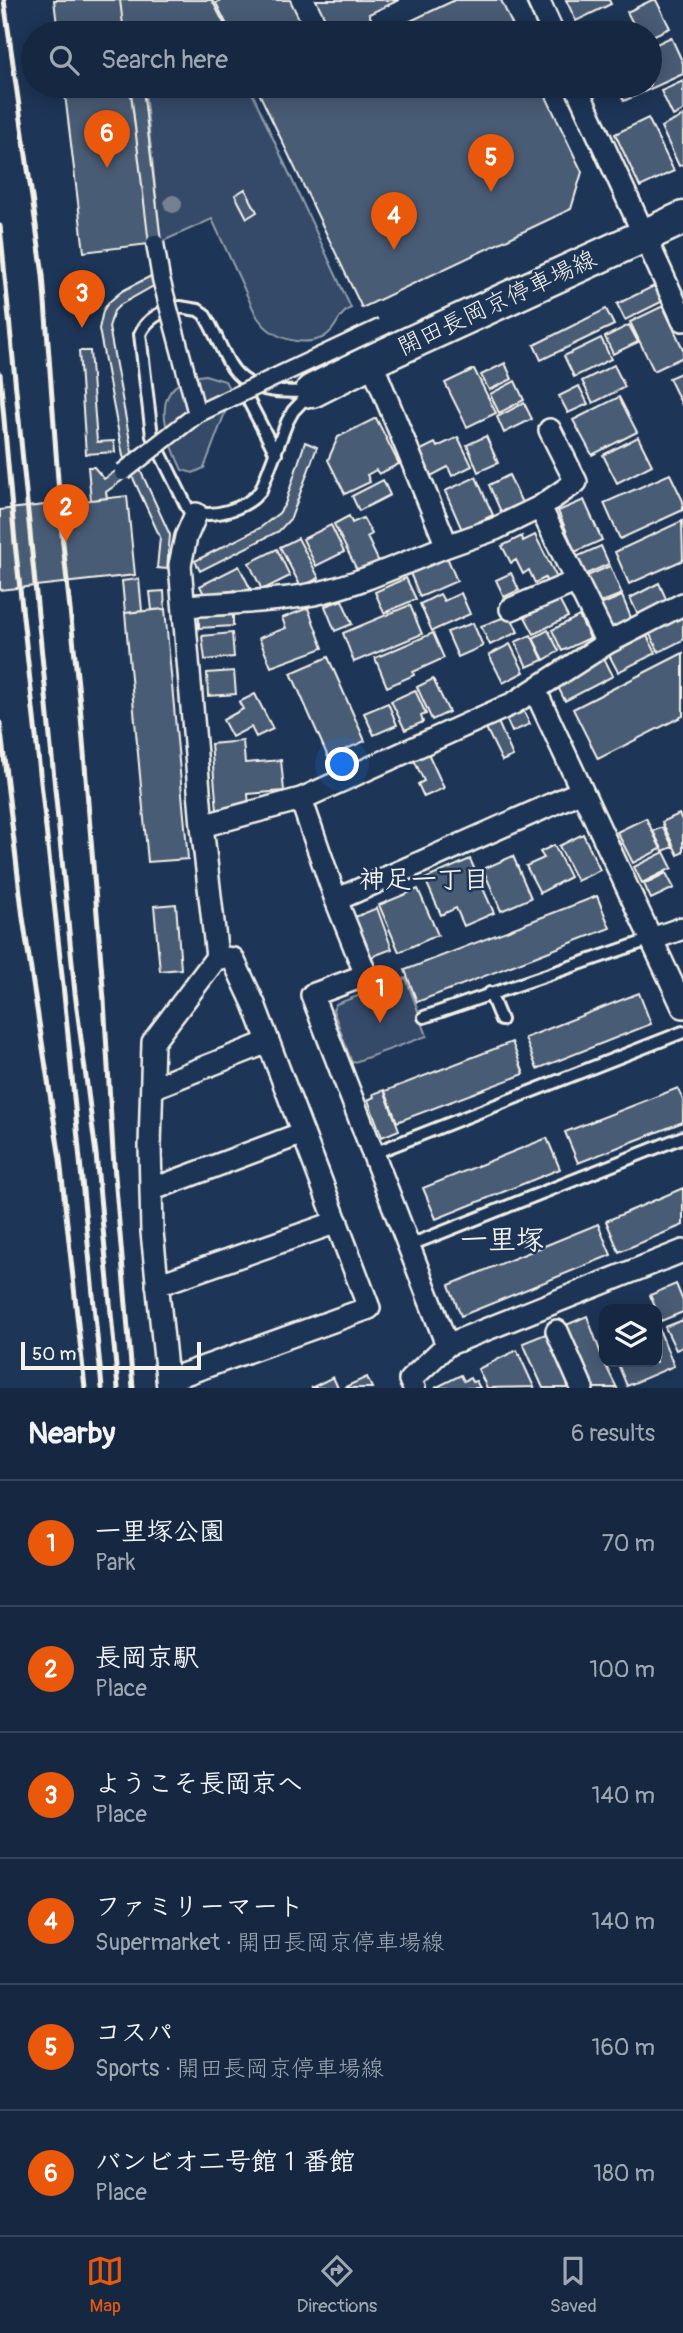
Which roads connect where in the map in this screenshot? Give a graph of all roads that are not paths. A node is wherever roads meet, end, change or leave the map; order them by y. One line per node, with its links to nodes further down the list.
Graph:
1 (538, 0): 2 (street)
2 (548, 21)
3 (581, 98): 5 (street)
4 (683, 218): 5 (main road, 開田長岡京停車場線)
5 (644, 236): 7 (street); 9 (main road, 開田長岡京停車場線)
6 (155, 243): 12 (street, bridge)
7 (683, 320)
8 (382, 327): 12 (street, bridge)
9 (371, 361): 11 (main road, 開田長岡京停車場線); 18 (street)
10 (231, 367): 11 (lane); 14 (lane); 17 (lane)
11 (312, 391): 14 (lane)
12 (197, 414): 15 (street, bridge)
13 (550, 430): 16 (street)
14 (276, 454): 17 (lane)
15 (123, 472)
16 (540, 507): 18 (street); 19 (street)
17 (196, 514): 21 (street)
18 (447, 546): 21 (street)
19 (577, 581): 22 (street); 23 (street)
20 (683, 604): 23 (street)
21 (184, 606): 27 (street)
22 (511, 609)
23 (607, 643): 24 (street)
24 (535, 690): 25 (street); 26 (street)
25 (582, 791): 28 (street); 30 (street)
26 (301, 799): 27 (street); 28 (street)
27 (202, 826): 31 (street)
28 (336, 900): 41 (street)
29 (683, 928): 30 (street)
30 (652, 939): 32 (lane); 33 (street)
31 (217, 957): 37 (street); 38 (street)
32 (490, 993): 34 (lane); 35 (lane)
33 (683, 1007)
34 (424, 1017)
35 (501, 1020)
36 (683, 1032): 41 (lane)
37 (268, 1042): 38 (street); 39 (street)
38 (152, 1088): 42 (street)
39 (303, 1133): 42 (street); 43 (street)
40 (683, 1137): 44 (lane)
41 (374, 1153): 44 (street)
42 (151, 1190): 46 (street)
43 (337, 1222): 46 (street); 49 (street)
44 (410, 1245): 48 (street)
45 (683, 1251): 48 (street)
46 (158, 1285): 49 (street)
47 (557, 1331): 51 (street)
48 (447, 1345): 50 (street)
49 (168, 1384)
50 (414, 1388)
51 (582, 1388)

